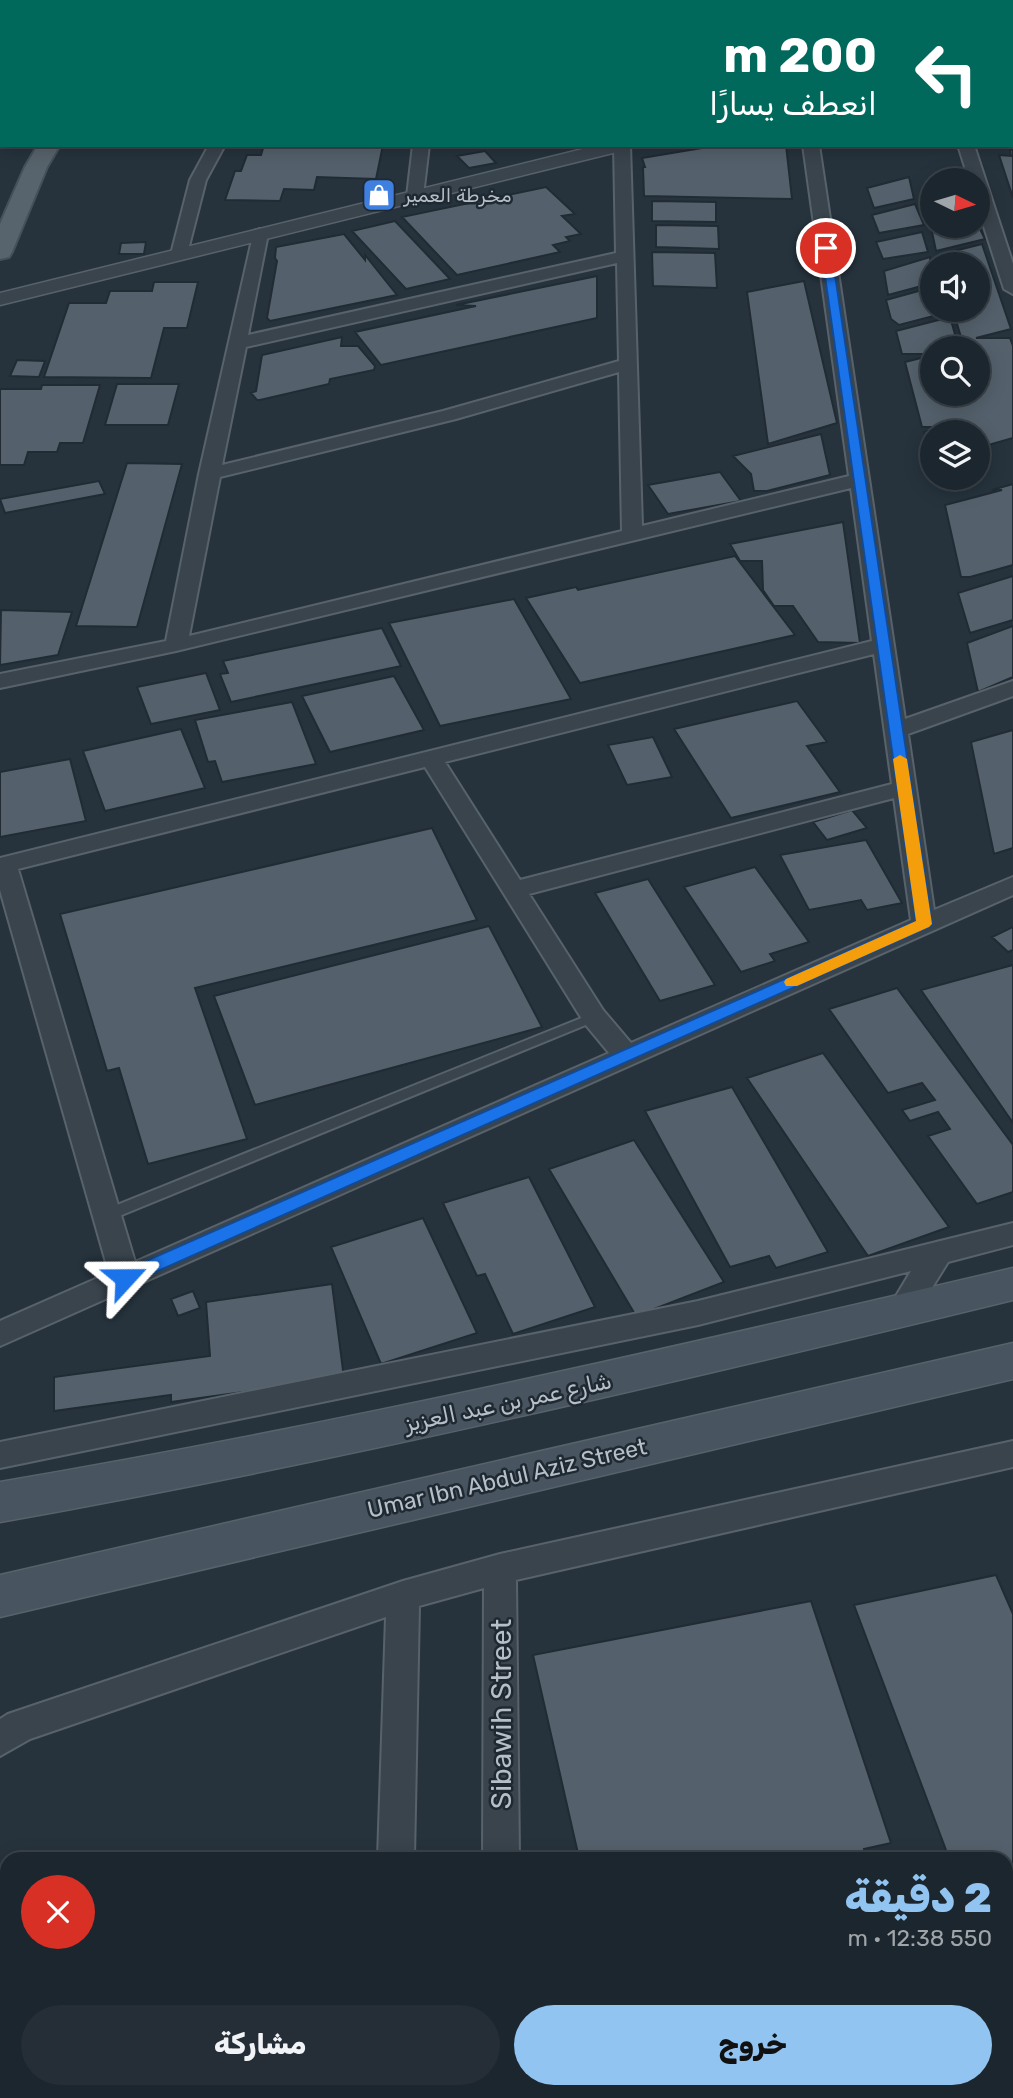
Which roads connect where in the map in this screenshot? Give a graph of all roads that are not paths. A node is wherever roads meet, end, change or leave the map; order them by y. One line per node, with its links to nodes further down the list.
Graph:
1 (48, 147): 14 (main road)
2 (217, 147): 15 (street)
3 (421, 147): 9 (street)
4 (614, 147): 9 (street)
5 (622, 147): 16 (street)
6 (811, 147): 22 (street)
7 (967, 147): 8 (street)
8 (973, 168)
9 (415, 196): 13 (street)
10 (990, 218): 12 (street)
11 (1013, 219): 12 (street)
12 (992, 224): 17 (street)
13 (260, 234): 15 (street); 19 (street)
14 (0, 252)
15 (179, 254): 18 (street)
16 (625, 256): 19 (street); 20 (street)
17 (1012, 279)
18 (0, 299)
19 (238, 343): 21 (street)
20 (628, 364): 21 (street); 23 (street)
21 (209, 474): 24 (street)
22 (859, 480): 23 (street); 25 (street)
23 (632, 535): 24 (street)
24 (176, 645): 26 (street)
25 (883, 645): 28 (street); 29 (street)
26 (0, 681)
27 (1013, 688): 28 (street)
28 (896, 730): 30 (street)
29 (431, 758): 31 (street); 33 (street)
30 (904, 788): 33 (street); 34 (street)
31 (3, 865): 37 (street)
32 (1013, 885): 34 (street)
33 (513, 890): 35 (street)
34 (924, 924): 36 (street)
35 (594, 1017): 36 (street); 37 (lane)
36 (626, 1056): 40 (street)
37 (107, 1215): 40 (street)
38 (1013, 1234): 39 (street)
39 (938, 1253): 42 (street); 46 (street)
40 (125, 1278): 43 (street)
41 (1013, 1284): 42 (main road, شارع عمر بن عبد العزيز)
42 (902, 1311): 47 (main road, شارع عمر بن عبد العزيز)
43 (0, 1334)
44 (1013, 1361): 50 (main road, Umar Ibn Abdul Aziz Street)
45 (1013, 1454): 51 (street)
46 (0, 1455)
47 (136, 1479): 48 (main road, شارع عمر بن عبد العزيز); 49 (main road)
48 (0, 1503)
49 (0, 1521)
50 (148, 1562): 52 (main road, Umar Ibn Abdul Aziz Street); 54 (main road)
51 (500, 1569): 53 (street); 57 (street, Sibawih Street)
52 (0, 1596)
53 (403, 1596): 55 (street); 56 (street)
54 (0, 1618)
55 (0, 1740)
56 (396, 1852)
57 (501, 1852)

